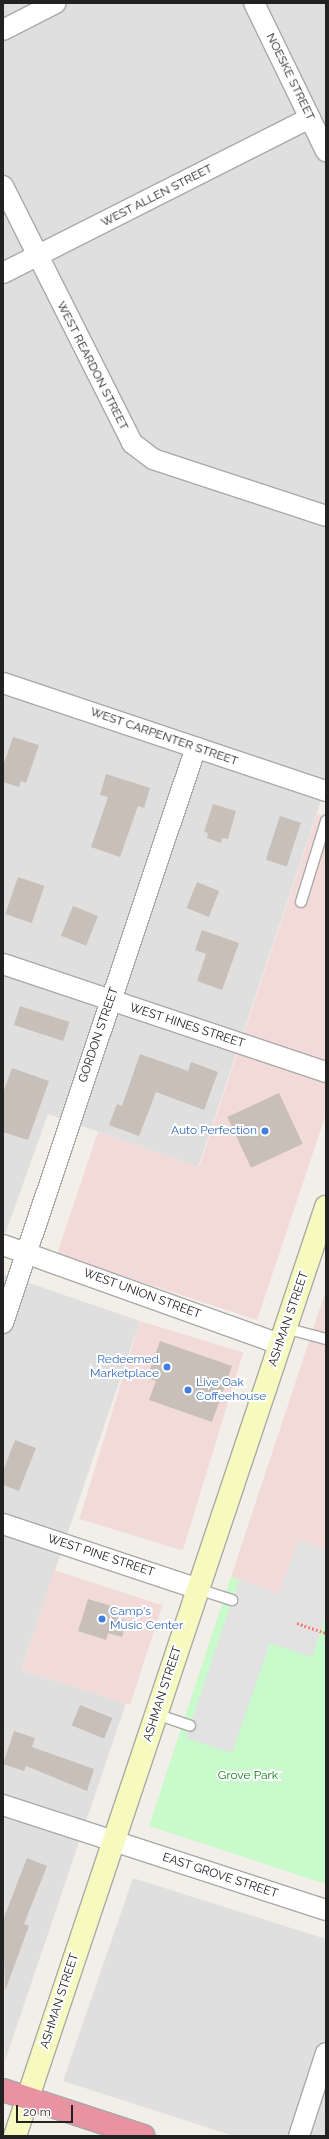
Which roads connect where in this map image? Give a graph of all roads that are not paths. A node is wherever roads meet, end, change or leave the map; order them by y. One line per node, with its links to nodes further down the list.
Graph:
1 (56, 3): 3 (street)
2 (254, 3): 4 (street, NOESKE STREET)
3 (3, 30)
4 (310, 118): 5 (street, NOESKE STREET); 7 (street, WEST ALLEN STREET)
5 (326, 151)
6 (3, 186): 7 (street, WEST REARDON STREET)
7 (37, 256): 8 (street, WEST ALLEN STREET); 9 (street, WEST REARDON STREET)
8 (3, 273)
9 (326, 516)
10 (3, 682): 11 (street, WEST CARPENTER STREET)
11 (196, 748): 12 (street, WEST CARPENTER STREET); 16 (street, GORDON STREET)
12 (326, 791)
13 (326, 821): 14 (lane)
14 (301, 902)
15 (3, 964): 16 (street, WEST HINES STREET)
16 (111, 1000): 17 (street, WEST HINES STREET); 20 (street, GORDON STREET)
17 (326, 1072)
18 (326, 1207): 22 (street, ASHMAN STREET)
19 (3, 1245): 20 (street, WEST UNION STREET)
20 (26, 1253): 21 (street, GORDON STREET); 22 (street, WEST UNION STREET)
21 (3, 1323)
22 (283, 1336): 23 (lane); 25 (street, ASHMAN STREET)
23 (326, 1339)
24 (3, 1524): 25 (street, WEST PINE STREET)
25 (198, 1589): 26 (lane); 27 (street, ASHMAN STREET)
26 (232, 1600)
27 (156, 1714): 28 (lane); 30 (street, ASHMAN STREET)
28 (190, 1726)
29 (3, 1805): 30 (street, EAST GROVE STREET)
30 (114, 1841): 31 (street, EAST GROVE STREET); 34 (street, ASHMAN STREET)
31 (326, 1910)
32 (326, 2053): 37 (street)
33 (3, 2090): 34 (highway)
34 (28, 2098): 35 (street, ASHMAN STREET); 36 (highway)
35 (15, 2136)
36 (144, 2136)
37 (299, 2136)

